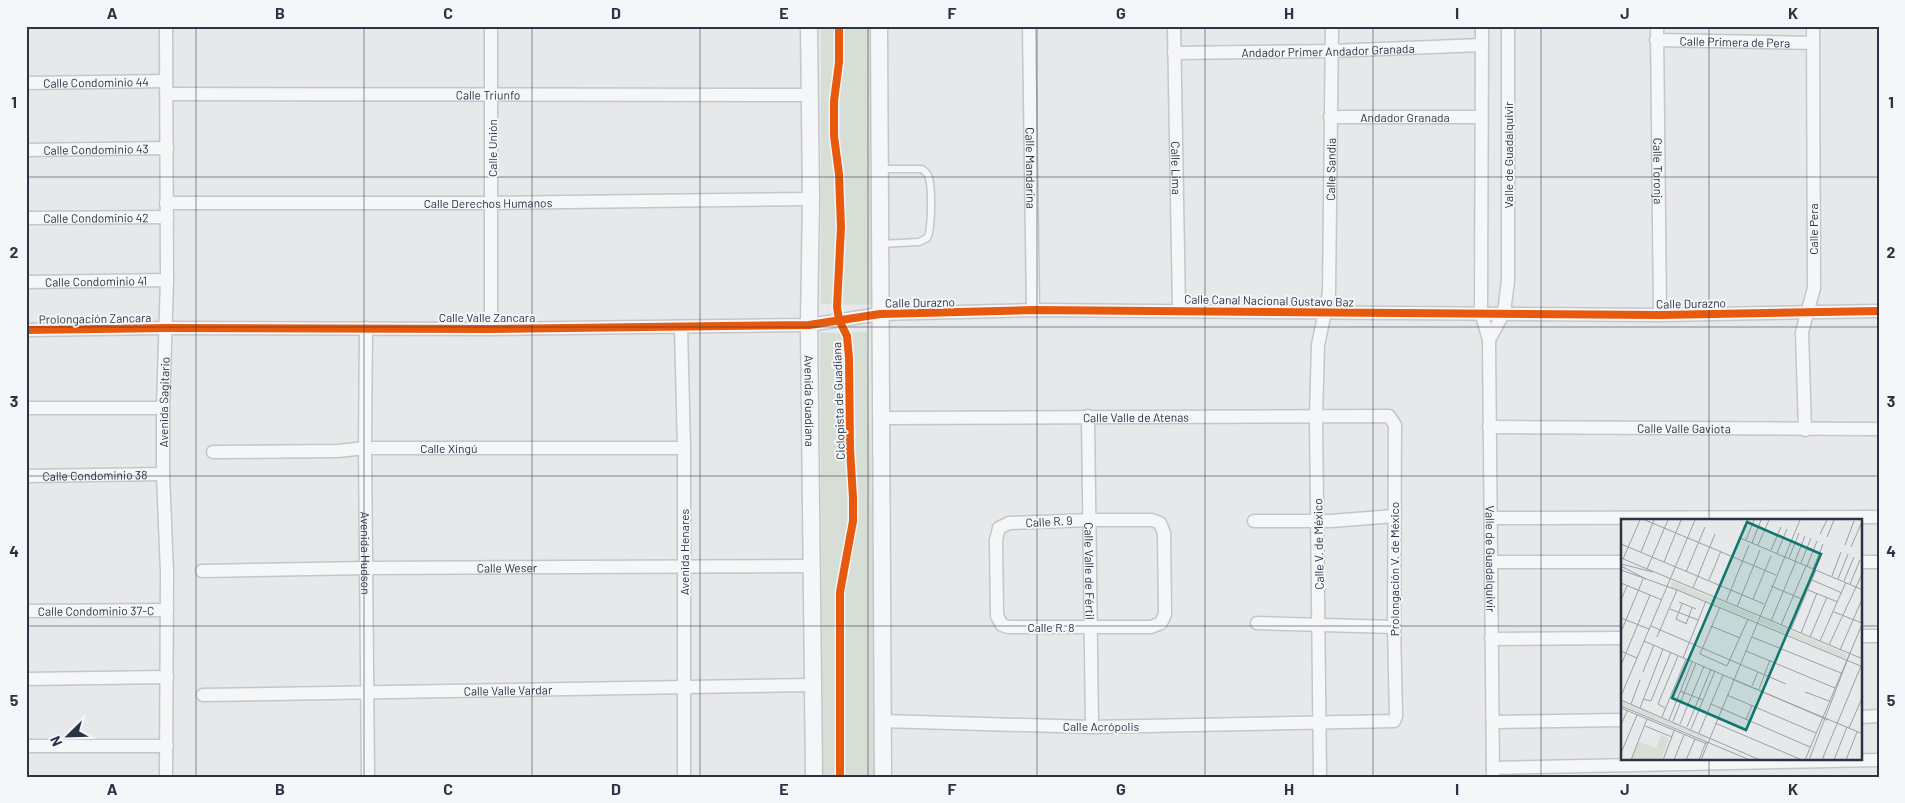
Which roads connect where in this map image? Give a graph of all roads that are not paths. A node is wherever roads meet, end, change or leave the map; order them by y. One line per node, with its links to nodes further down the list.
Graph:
1 (166, 26): 17 (street, Avenida Sagitario)
2 (491, 26): 20 (street, Calle Unión)
3 (809, 26): 21 (street, Avenida Guadiana)
4 (879, 26): 26 (street)
5 (1029, 26): 35 (street, Calle Mandarina)
6 (1174, 26): 16 (street, Calle Lima)
7 (1332, 26): 15 (street, Calle Sandia)
8 (1482, 26): 14 (street, Valle de Guadalquivir)
9 (1508, 26): 40 (street, Valle de Guadalquivir)
10 (1657, 26): 12 (street, Calle Toronja)
11 (1813, 26): 13 (street, Calle Pera)
12 (1656, 40): 13 (street, Calle Primera de Pera); 43 (street, Calle Toronja)
13 (1813, 43): 41 (street, Calle Pera)
14 (1482, 44): 15 (street, Andador Primer Andador Granada); 22 (street, Valle de Guadalquivir)
15 (1332, 51): 16 (street, Andador Primer Andador Granada); 23 (street, Calle Sandia)
16 (1174, 53): 36 (street, Calle Lima)
17 (166, 81): 18 (street, Calle Condominio 44); 19 (street, Avenida Sagitario)
18 (26, 84)
19 (166, 94): 20 (street, Calle Triunfo); 24 (street, Avenida Sagitario)
20 (492, 95): 21 (street, Calle Triunfo); 29 (street, Calle Unión)
21 (810, 95): 27 (street, Avenida Guadiana)
22 (1481, 116): 23 (street, Andador Granada); 39 (street, Valle de Guadalquivir)
23 (1330, 117): 38 (street, Calle Sandia)
24 (166, 148): 25 (street, Calle Condominio 43); 28 (street, Avenida Sagitario)
25 (26, 150)
26 (878, 169): 32 (street); 32 (lane)
27 (811, 199): 29 (street, Calle Derechos Humanos); 44 (street, Avenida Guadiana)
28 (166, 202): 29 (street, Calle Derechos Humanos); 30 (street, Avenida Sagitario)
29 (492, 203): 48 (street, Calle Unión)
30 (167, 217): 31 (street, Calle Condominio 42); 33 (street, Avenida Sagitario)
31 (26, 218)
32 (880, 244): 42 (street)
33 (166, 280): 34 (street, Calle Condominio 41); 46 (street, Avenida Sagitario)
34 (26, 282)
35 (1033, 310): 36 (street, Calle Canal Nacional Gustavo Baz); 42 (street, Calle Durazno)
36 (1179, 310): 38 (street, Calle Canal Nacional Gustavo Baz)
37 (1879, 311): 41 (street, Calle Durazno)
38 (1324, 312): 39 (street, Calle Canal Nacional Gustavo Baz); 54 (street, Calle V. de México)
39 (1481, 312): 40 (street, Calle Canal Nacional Gustavo Baz); 50 (street, Valle de Guadalquivir)
40 (1504, 312): 43 (street, Calle Durazno); 50 (street, Valle de Guadalquivir)
41 (1808, 312): 43 (street, Calle Durazno); 59 (street, Calle Pera)
42 (880, 314): 44 (street, Calle Durazno); 55 (street)
43 (1660, 314)
44 (809, 325): 45 (street, Calle Valle Zancara); 77 (street, Avenida Guadiana)
45 (681, 327): 48 (street, Calle Valle Zancara); 61 (street, Avenida Henares)
46 (165, 328): 47 (street, Calle Valle Zancara); 49 (street, Prolongación Zancara); 52 (street, Avenida Sagitario)
47 (366, 328): 48 (street, Calle Valle Zancara); 60 (street, Avenida Hudson)
48 (491, 329)
49 (26, 330)
50 (1489, 340): 57 (street, Valle de Guadalquivir)
51 (26, 408): 52 (street)
52 (163, 408): 63 (street, Avenida Sagitario)
53 (1088, 416): 54 (street, Calle Valle de Atenas); 55 (street, Calle Valle de Atenas); 70 (street, Calle Valle de Fértil)
54 (1316, 417): 56 (street, Calle Valle de Atenas); 72 (street, Calle V. de México)
55 (880, 418): 102 (street)
56 (1391, 418): 65 (street, Prolongación V. de México)
57 (1489, 427): 59 (street, Calle Valle Gaviota); 67 (street, Valle de Guadalquivir)
58 (1879, 429): 59 (street, Calle Valle Gaviota)
59 (1805, 430)
60 (366, 448): 61 (street, Calle Xingú); 62 (street, Calle Xingú); 79 (street, Avenida Hudson)
61 (684, 448): 78 (street, Avenida Henares)
62 (213, 452)
63 (163, 474): 64 (street, Calle Condominio 38); 81 (street, Avenida Sagitario)
64 (26, 476)
65 (1394, 516): 72 (street); 88 (street, Prolongación V. de México)
66 (1879, 517): 69 (street)
67 (1491, 518): 68 (street); 73 (street, Valle de Guadalquivir)
68 (1648, 519)
69 (1830, 519)
70 (1091, 520): 83 (street, Calle R. 9); 85 (street, Calle R. 9); 87 (street, Calle Valle de Fértil)
71 (1254, 521): 72 (street)
72 (1318, 521): 86 (street, Calle V. de México)
73 (1491, 562): 74 (street); 92 (street, Valle de Guadalquivir)
74 (1621, 562)
75 (1862, 562): 76 (street)
76 (1879, 562)
77 (813, 566): 78 (street, Calle Weser); 95 (street, Avenida Guadiana)
78 (685, 567): 79 (street, Calle Weser); 96 (street, Avenida Henares)
79 (367, 568): 80 (street, Calle Weser); 97 (street, Avenida Hudson)
80 (202, 571)
81 (167, 610): 82 (street, Calle Condominio 37-C); 93 (street, Avenida Sagitario)
82 (26, 611)
83 (1161, 623): 87 (street, Calle R. 8)
84 (1257, 623): 86 (street)
85 (1002, 624): 87 (street, Calle R. 8)
86 (1319, 626): 88 (street); 103 (street, Calle V. de México)
87 (1090, 627): 106 (street, Calle Valle de Fértil)
88 (1394, 627): 104 (street, Prolongación V. de México)
89 (1862, 636): 90 (street)
90 (1879, 636)
91 (1621, 638): 92 (street)
92 (1492, 639): 105 (street, Valle de Guadalquivir)
93 (167, 677): 94 (street); 108 (street, Avenida Sagitario)
94 (26, 679)
95 (814, 685): 96 (street, Calle Valle Vardar); 115 (street, Avenida Guadiana)
96 (685, 687): 97 (street, Calle Valle Vardar); 114 (street, Avenida Henares)
97 (368, 693): 98 (street, Calle Valle Vardar); 113 (street, Avenida Hudson)
98 (204, 695)
99 (1862, 716): 100 (street)
100 (1879, 716)
101 (1621, 720): 105 (street)
102 (882, 721): 106 (street, Calle Acrópolis); 116 (street)
103 (1320, 721): 104 (street, Calle Acrópolis); 106 (street, Calle Acrópolis); 117 (street, Calle V. de México)
104 (1394, 721)
105 (1493, 722): 111 (street, Valle de Guadalquivir)
106 (1092, 727)
107 (26, 746): 108 (street)
108 (167, 746): 112 (street, Avenida Sagitario)
109 (1810, 760): 110 (street); 111 (street)
110 (1879, 760)
111 (1493, 772)
112 (166, 777)
113 (368, 777)
114 (684, 777)
115 (814, 777)
116 (883, 777)
117 (1320, 777)

